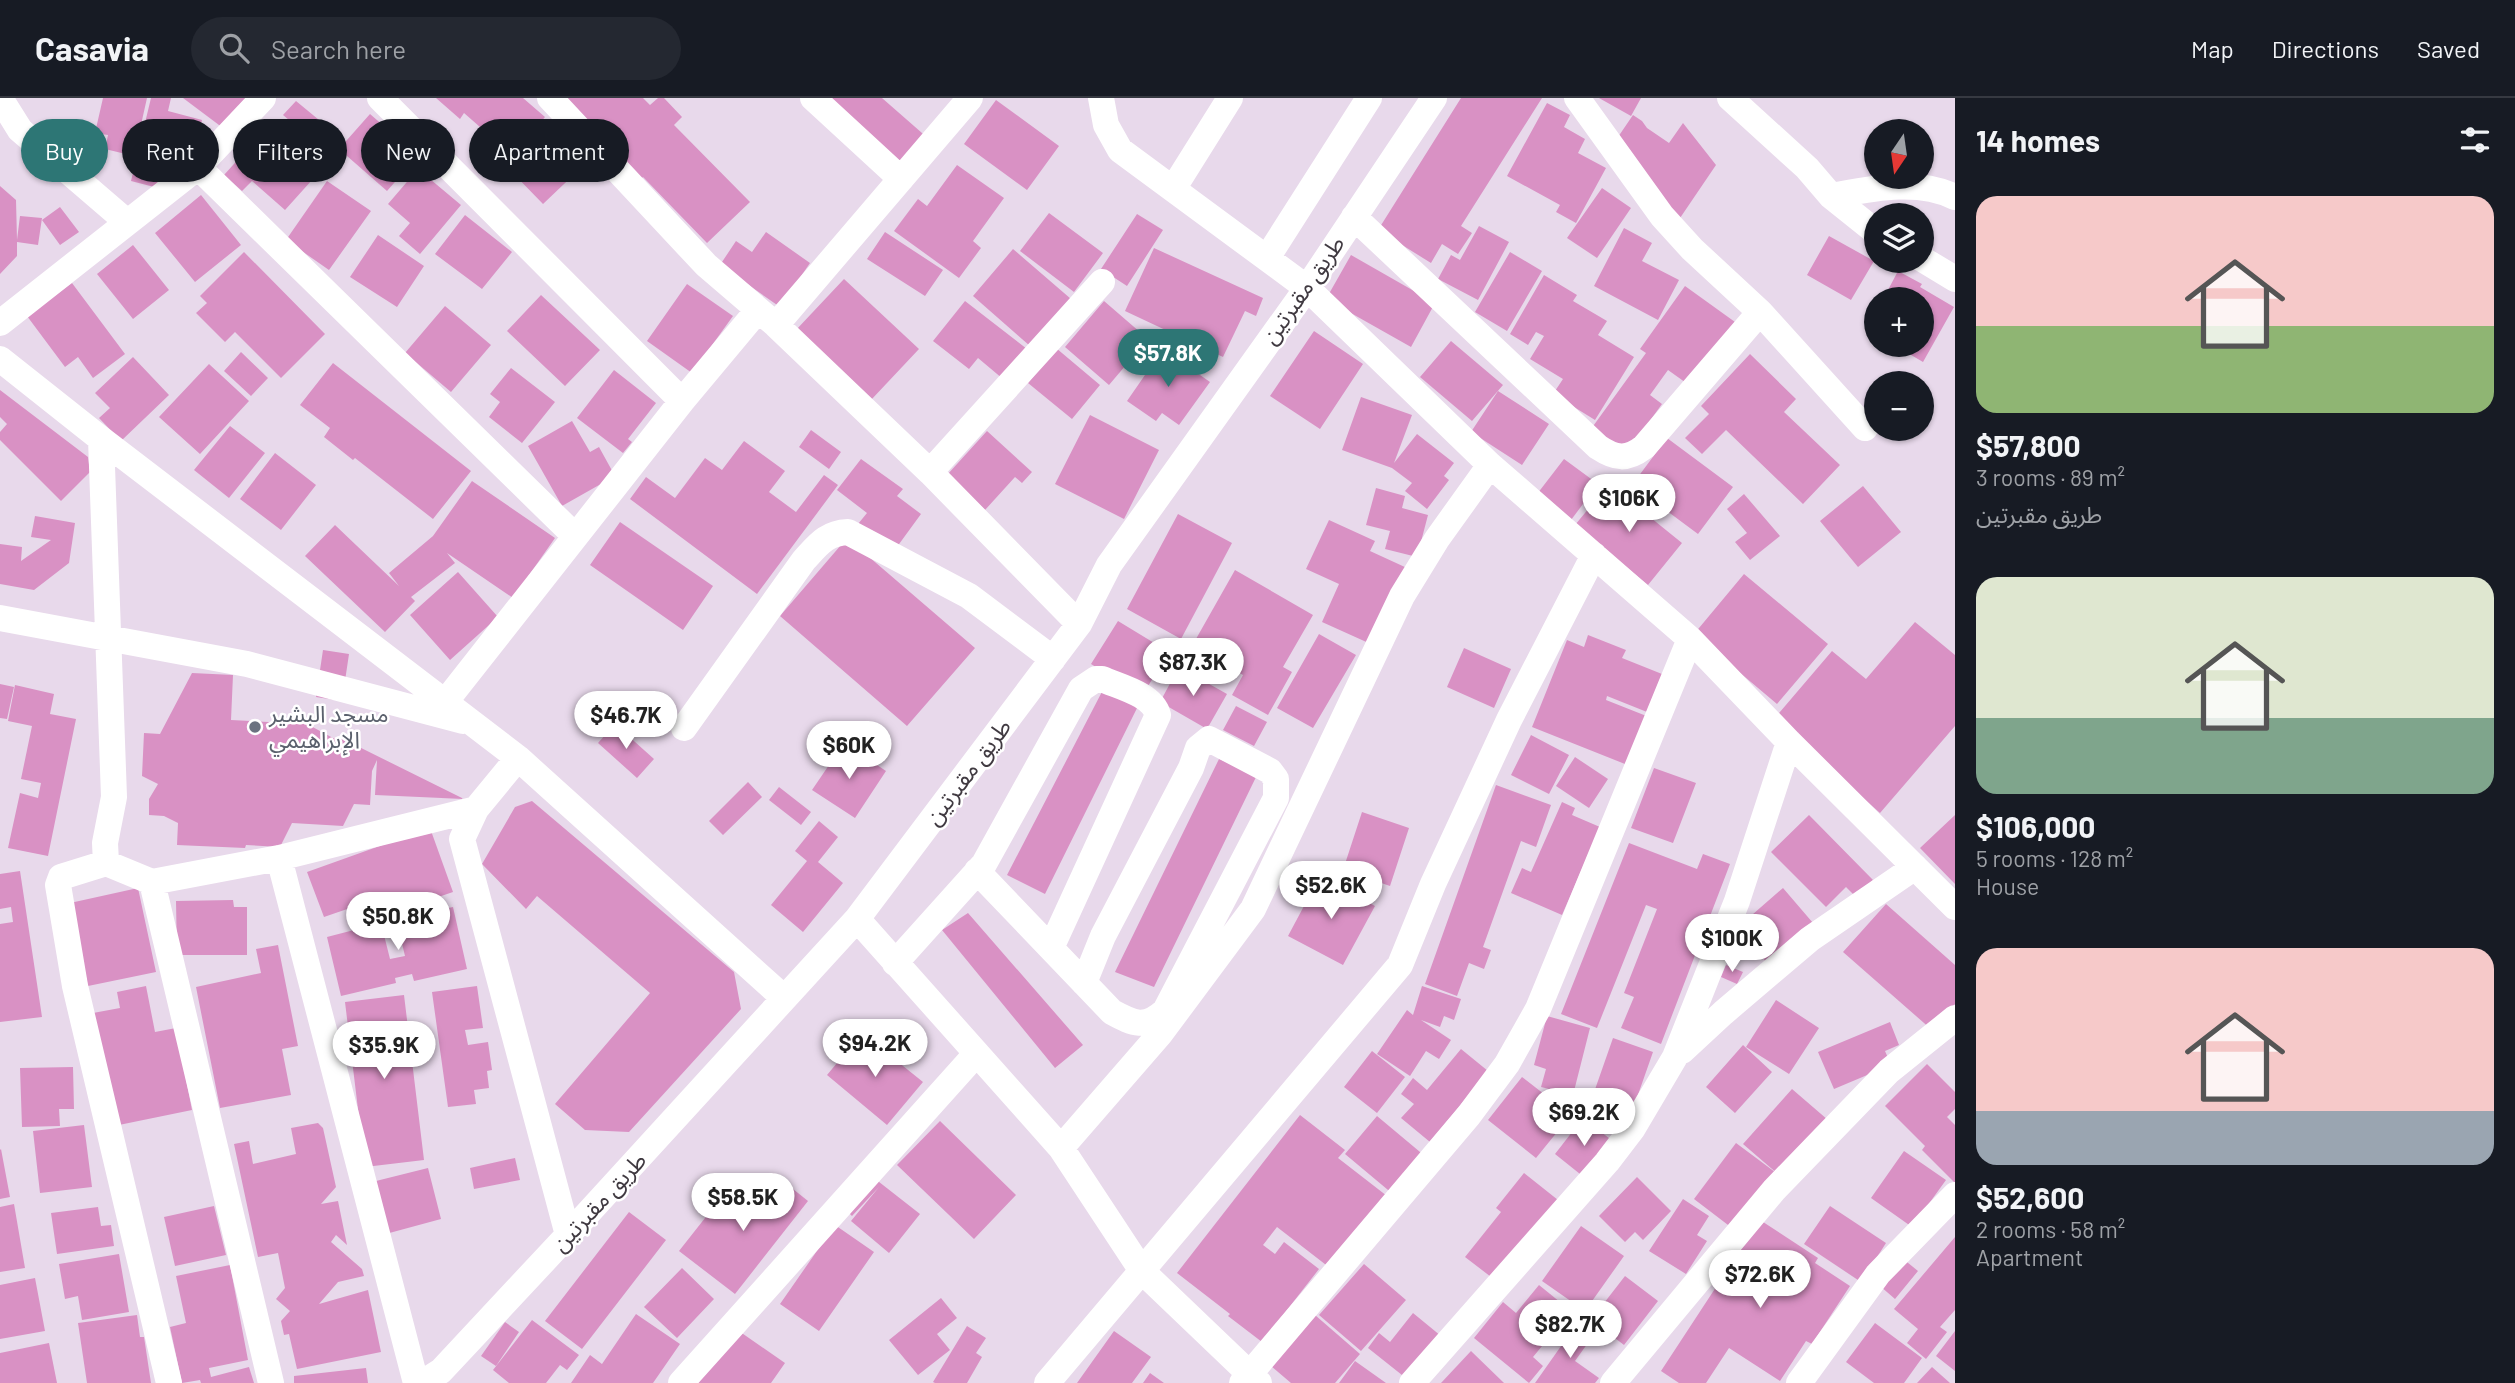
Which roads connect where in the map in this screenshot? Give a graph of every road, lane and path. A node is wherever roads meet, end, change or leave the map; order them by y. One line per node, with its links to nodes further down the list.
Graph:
1 (263, 98): 14 (street)
2 (380, 98): 33 (street)
3 (551, 98): 31 (street)
4 (813, 98): 15 (street)
5 (970, 98): 15 (street)
6 (1101, 98): 18 (street)
7 (1230, 98): 18 (street)
8 (1369, 98): 24 (street)
9 (1434, 98): 21 (street, طريق مقبرتين)
10 (1577, 98): 29 (street)
11 (1730, 98): 12 (street); 19 (street)
12 (1736, 98)
13 (2, 104): 22 (street)
14 (219, 145)
15 (901, 179): 31 (street)
16 (179, 182): 22 (street)
17 (213, 182): 38 (street)
18 (1173, 189): 24 (street)
19 (1831, 197): 20 (street); 23 (street)
20 (1955, 197)
21 (1354, 217): 28 (street, طريق مقبرتين); 29 (street)
22 (127, 222): 30 (street)
23 (1864, 223)
24 (1267, 258): 28 (street)
25 (1934, 266): 26 (street)
26 (1955, 279)
27 (1102, 282): 37 (street)
28 (1307, 288): 36 (street); 41 (street, طريق مقبرتين)
29 (1760, 312): 34 (street)
30 (4, 313)
31 (767, 318): 33 (street); 37 (street)
32 (0, 359): 35 (street)
33 (682, 401): 38 (street)
34 (1864, 427)
35 (101, 439): 42 (street); 45 (street)
36 (1490, 465): 39 (street); 65 (street)
37 (930, 472): 41 (street)
38 (575, 536): 45 (street)
39 (1594, 555): 43 (street); 68 (street)
40 (0, 618): 42 (street)
41 (1079, 624): 44 (street, طريق مقبرتين)
42 (109, 636): 46 (street); 52 (street)
43 (1690, 639): 48 (street); 70 (street)
44 (1053, 659): 47 (street); 57 (street, طريق مقبرتين)
45 (446, 701): 46 (street)
46 (474, 723): 49 (street)
47 (684, 728)
48 (1789, 742): 53 (street); 64 (street)
49 (518, 758): 50 (street); 61 (street)
50 (476, 808): 51 (street); 67 (street)
51 (279, 858): 55 (street); 73 (street)
52 (106, 863): 55 (street); 71 (street)
53 (1915, 867): 56 (street); 64 (street)
54 (977, 871): 58 (street); 58 (street); 59 (street)
55 (152, 882): 72 (street)
56 (1955, 907)
57 (857, 919): 59 (street); 61 (street, طريق مقبرتين)
58 (1051, 948): 60 (street)
59 (895, 963): 63 (street)
60 (1084, 983): 60 (street)
61 (784, 998): 67 (street, طريق مقبرتين)
62 (1955, 1018): 77 (street)
63 (975, 1054): 65 (street); 74 (street)
64 (1675, 1057): 76 (street)
65 (1060, 1148): 68 (street)
66 (1955, 1195): 78 (street)
67 (568, 1235): 69 (street, طريق مقبرتين)
68 (1142, 1271): 70 (street); 75 (street)
69 (440, 1379)
70 (1250, 1380)
71 (169, 1383)
72 (271, 1383)
73 (416, 1383)
74 (681, 1383)
75 (1047, 1383)
76 (1412, 1383)
77 (1613, 1383)
78 (1799, 1383)

